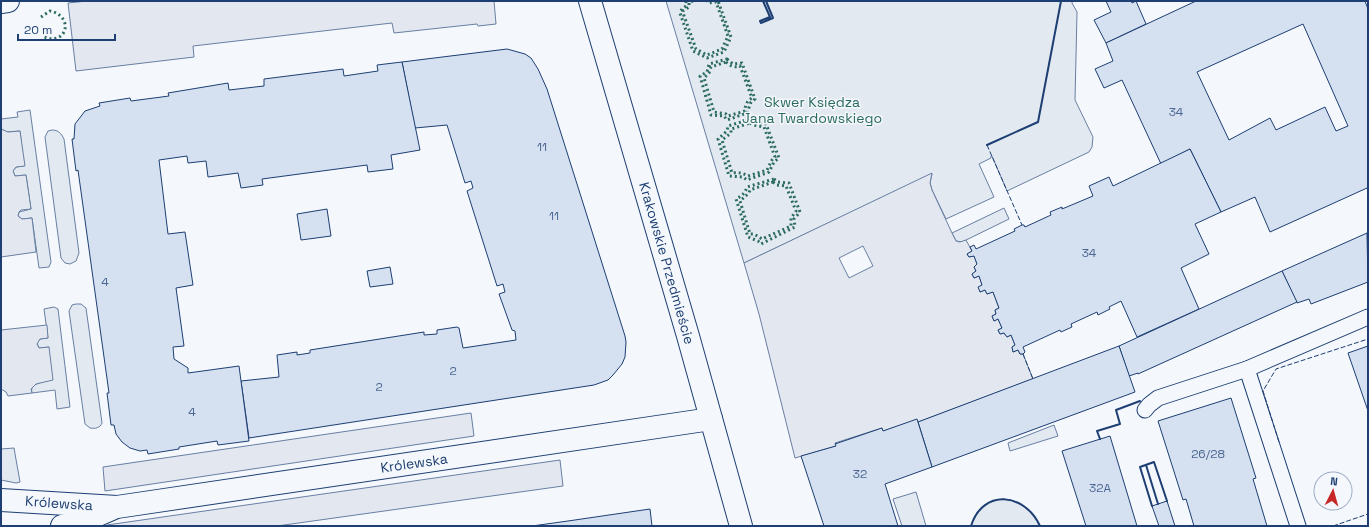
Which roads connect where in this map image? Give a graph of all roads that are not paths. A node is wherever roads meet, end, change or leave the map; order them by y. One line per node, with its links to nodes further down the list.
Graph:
1 (8, 1): 3 (street)
2 (590, 1): 7 (street, Krakowskie Przedmieście)
3 (1, 2)
4 (1368, 317): 5 (lane)
5 (1247, 369): 6 (lane); 12 (lane)
6 (1145, 410)
7 (711, 419): 9 (street, Królewska); 11 (street, Krakowskie Przedmieście)
8 (1, 500): 9 (street, Królewska)
9 (117, 507): 10 (street, Królewska)
10 (62, 526)
11 (741, 526)
12 (1298, 526)

